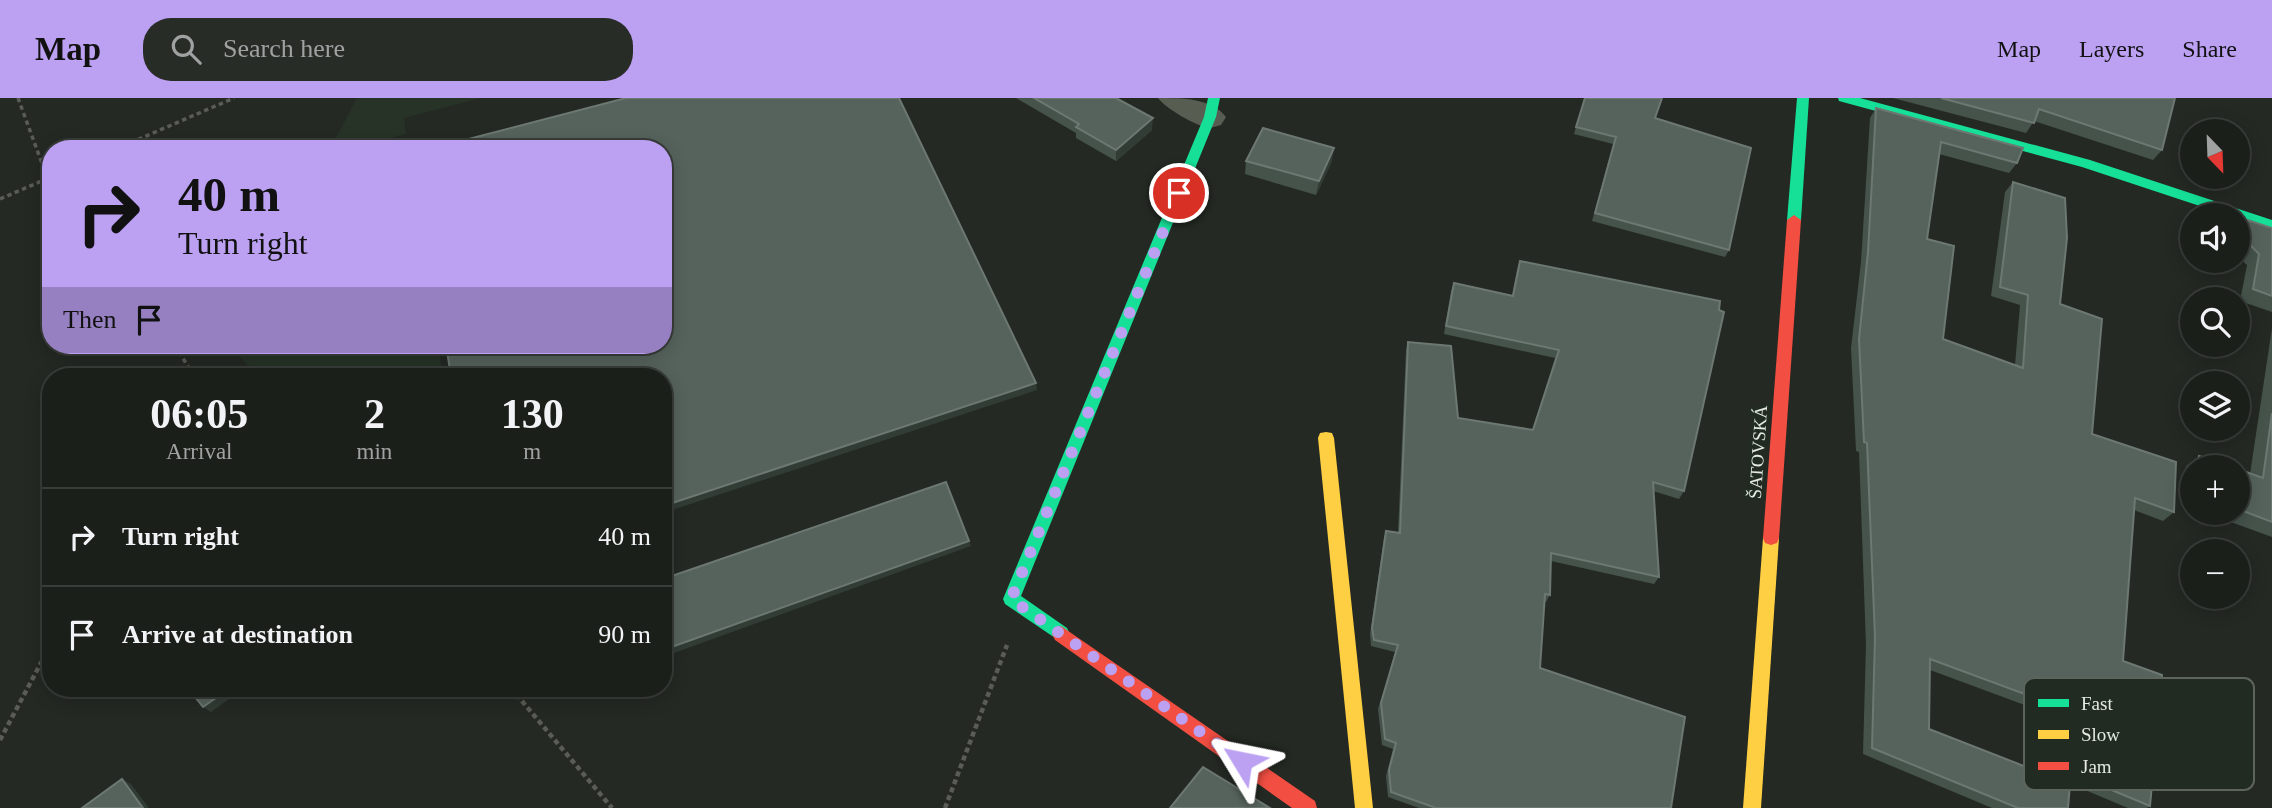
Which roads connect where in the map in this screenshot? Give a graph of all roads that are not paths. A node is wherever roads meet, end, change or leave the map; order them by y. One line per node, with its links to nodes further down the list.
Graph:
1 (1174, 98): 4 (street)
2 (1803, 98): 9 (street, ŠATOVSKÁ)
3 (1844, 98): 5 (street)
4 (1212, 108): 7 (street)
5 (2272, 225)
6 (1326, 438): 8 (street)
7 (1308, 808)
8 (1364, 808)
9 (1752, 808)

